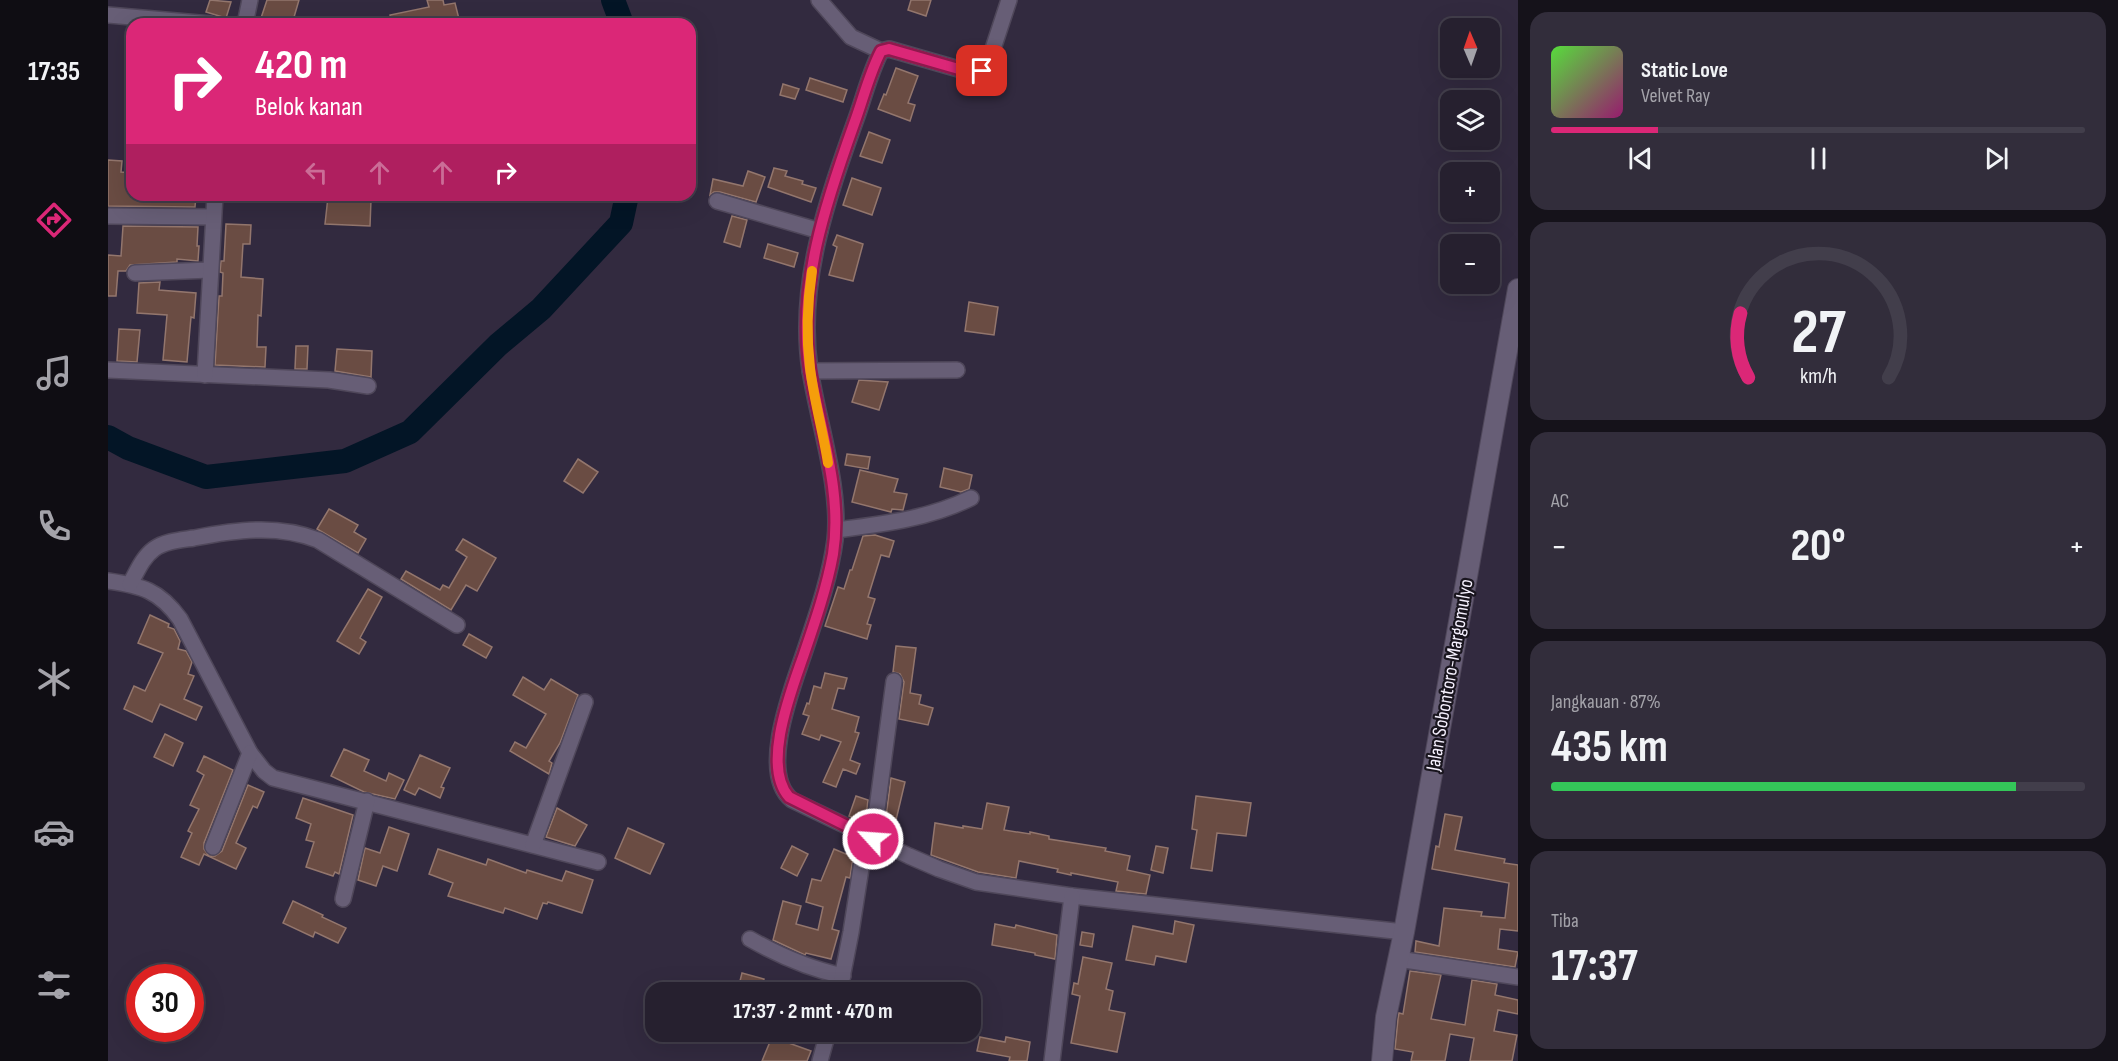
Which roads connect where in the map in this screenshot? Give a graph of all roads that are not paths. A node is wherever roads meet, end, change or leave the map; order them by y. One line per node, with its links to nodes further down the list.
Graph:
1 (250, 0): 6 (street)
2 (819, 0): 7 (street)
3 (1009, 0): 7 (street)
4 (108, 15): 5 (street)
5 (142, 18)
6 (246, 18)
7 (881, 51): 12 (street)
8 (214, 201): 11 (street)
9 (717, 201): 12 (street)
10 (108, 216): 11 (street)
11 (213, 217): 13 (street)
12 (820, 231): 18 (street)
13 (210, 270): 14 (street); 19 (street)
14 (135, 273)
15 (1518, 288): 36 (street, Jalan Sobontoro-Margomulyo)
16 (108, 370): 19 (street)
17 (957, 370): 18 (street)
18 (810, 371): 22 (street)
19 (205, 375): 20 (street)
20 (368, 386)
21 (971, 498): 22 (street)
22 (836, 530): 30 (street)
23 (108, 581): 24 (street)
24 (130, 584): 25 (street); 28 (street)
25 (457, 625)
26 (894, 681): 30 (street)
27 (585, 702): 31 (street)
28 (250, 753): 29 (street); 32 (street)
29 (367, 801): 31 (street); 35 (street)
30 (869, 837): 34 (street); 39 (street)
31 (533, 845): 33 (street)
32 (213, 847)
33 (598, 862)
34 (1072, 896): 36 (street); 44 (street)
35 (343, 899)
36 (1404, 932): 38 (street, Jalan Sobontoro-Margomulyo)
37 (750, 939): 39 (street)
38 (1398, 958): 40 (street); 45 (street, Jalan Sobontoro-Margomulyo)
39 (843, 976): 41 (street)
40 (1518, 977)
41 (842, 982)
42 (825, 1042): 43 (street)
43 (820, 1061)
44 (1052, 1061)
45 (1382, 1061)

